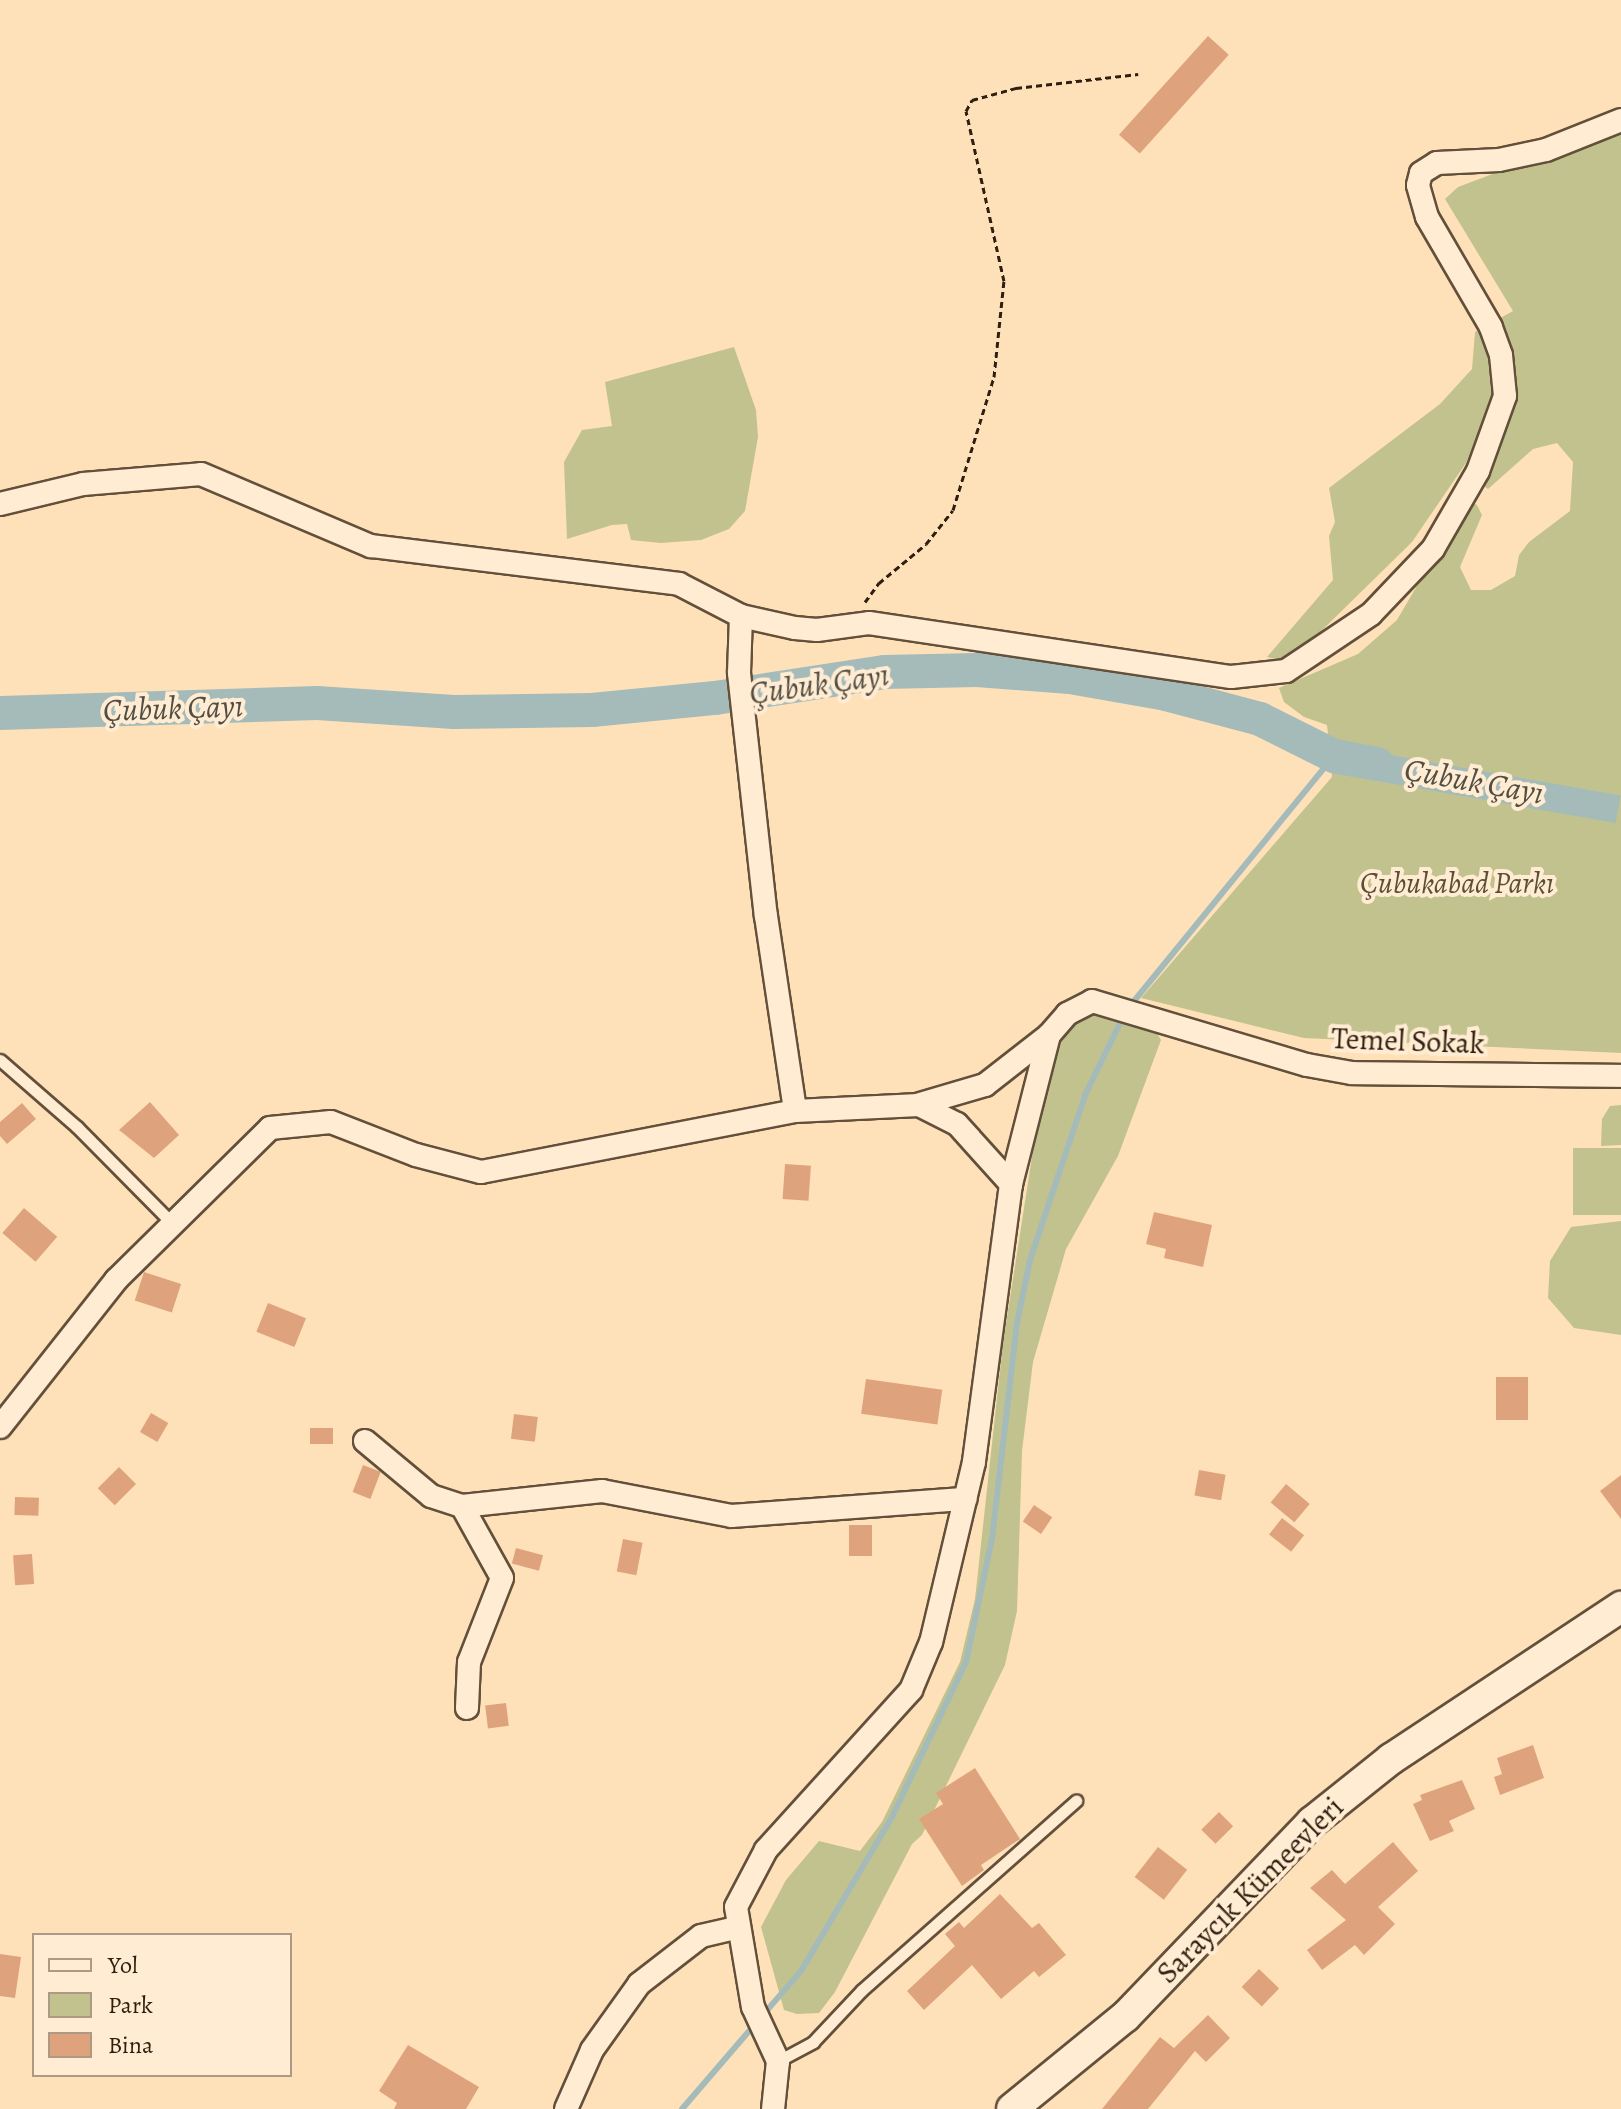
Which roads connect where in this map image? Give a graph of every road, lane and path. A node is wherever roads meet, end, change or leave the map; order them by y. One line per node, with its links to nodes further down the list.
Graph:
1 (1138, 74): 5 (path)
2 (1621, 120): 5 (street)
3 (0, 504): 4 (street)
4 (741, 616): 5 (street); 10 (street)
5 (849, 624)
6 (1049, 1035): 8 (street, Temel Sokak); 9 (street); 11 (street)
7 (0, 1060): 12 (lane)
8 (1621, 1076)
9 (919, 1105): 10 (street); 11 (street)
10 (795, 1111): 12 (street)
11 (1011, 1184): 15 (street)
12 (173, 1224): 13 (street)
13 (0, 1427)
14 (365, 1441): 16 (street)
15 (965, 1499): 16 (street); 20 (street)
16 (462, 1506): 18 (street)
17 (1621, 1607): 24 (main road, Saraycık Kümeevleri)
18 (467, 1708)
19 (1076, 1801): 21 (lane)
20 (736, 1928): 21 (street); 22 (street)
21 (778, 2061): 23 (street)
22 (566, 2109)
23 (773, 2109)
24 (1012, 2109)

